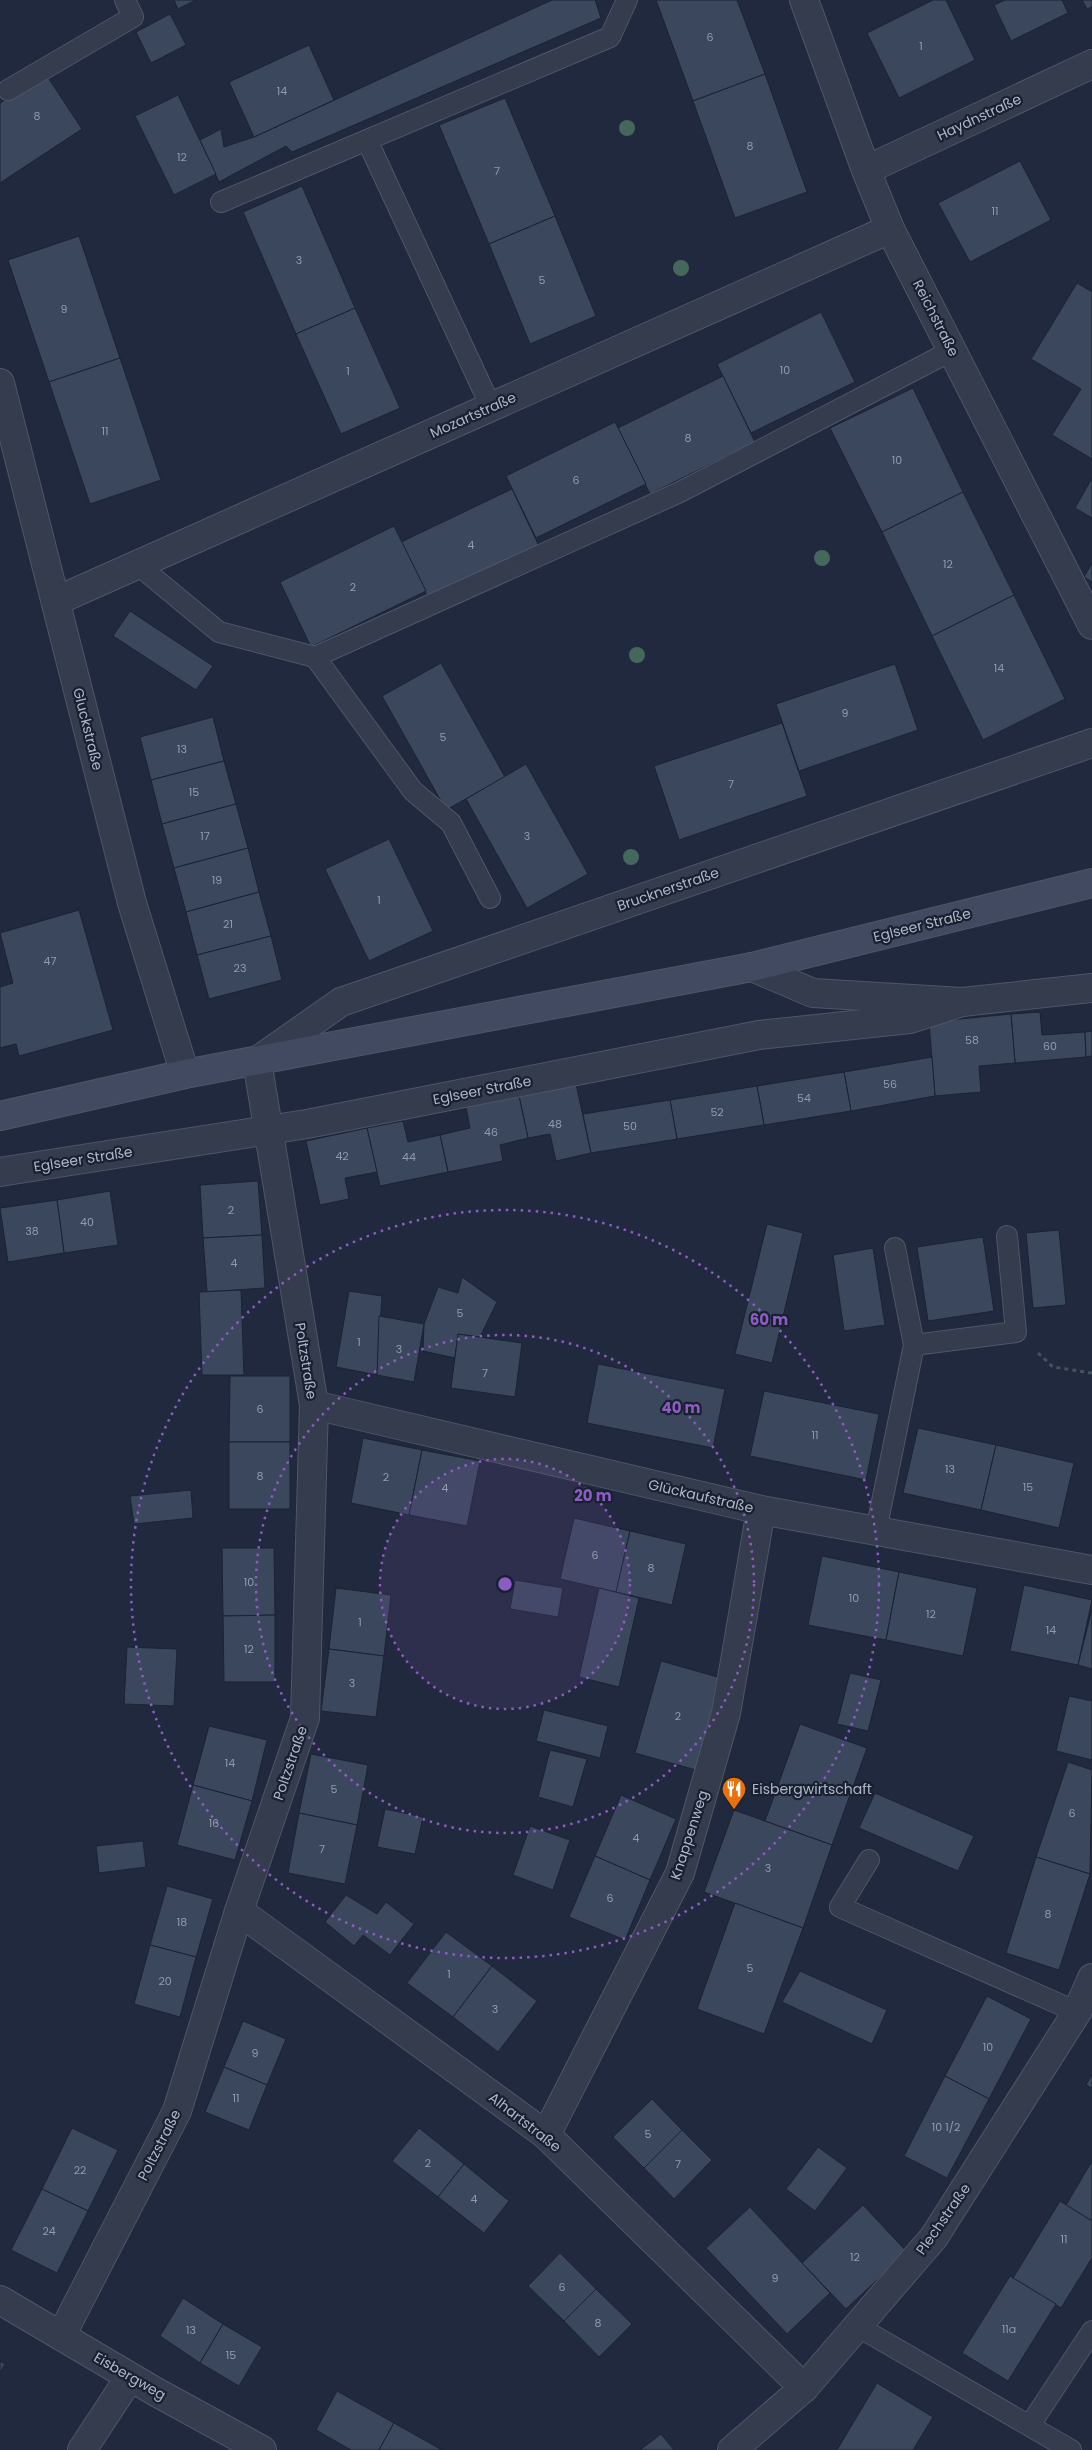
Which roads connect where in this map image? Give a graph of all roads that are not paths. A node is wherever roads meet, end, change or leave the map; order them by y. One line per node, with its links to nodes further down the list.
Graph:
1 (125, 0): 5 (lane)
2 (627, 0): 6 (lane)
3 (804, 0): 7 (street, Reichstraße)
4 (1092, 64): 7 (street, Haydnstraße)
5 (8, 90)
6 (367, 140): 8 (lane); 12 (lane)
7 (866, 170): 9 (street, Reichstraße)
8 (221, 202)
9 (890, 229): 10 (street, Reichstraße); 12 (street, Mozartstraße)
10 (953, 350): 15 (street, Reichstraße); 16 (lane)
11 (0, 383): 14 (street, Gluckstraße)
12 (491, 407): 13 (street, Mozartstraße)
13 (137, 564): 14 (street, Mozartstraße); 16 (lane)
14 (56, 601): 24 (street, Gluckstraße)
15 (1092, 625)
16 (316, 657): 19 (lane)
17 (1092, 743): 23 (street, Brucknerstraße)
18 (1092, 883): 20 (street, Eglseer Straße)
19 (490, 898)
20 (752, 967): 22 (street, Eglseer Straße); 23 (street, Eglseer Straße)
21 (1092, 988): 22 (street, Eglseer Straße)
22 (962, 1002): 26 (street, Eglseer Straße)
23 (257, 1061): 24 (street, Eglseer Straße); 26 (street, Poltzstraße)
24 (185, 1074): 25 (street, Eglseer Straße)
25 (0, 1116)
26 (269, 1130): 27 (street, Eglseer Straße); 31 (street, Poltzstraße)
27 (0, 1172)
28 (1007, 1236): 30 (lane)
29 (895, 1248): 30 (lane)
30 (914, 1345): 33 (lane)
31 (314, 1405): 32 (street, Glückaufstraße); 36 (street, Poltzstraße)
32 (761, 1510): 33 (street, Glückaufstraße); 39 (street, Knappenweg)
33 (876, 1531): 34 (street, Glückaufstraße)
34 (1092, 1570)
35 (869, 1860): 38 (lane)
36 (239, 1911): 39 (street, Alhartstraße); 43 (street, Poltzstraße)
37 (1092, 1978): 38 (street, Plechstraße)
38 (1077, 2012): 41 (street, Plechstraße)
39 (546, 2135): 45 (street, Alhartstraße)
40 (0, 2300): 43 (street, Eisbergweg)
41 (857, 2326): 45 (street, Plechstraße); 46 (lane)
42 (1092, 2331): 46 (lane)
43 (61, 2336): 44 (street, Eisbergweg)
44 (130, 2377): 47 (street); 48 (street, Eisbergweg)
45 (804, 2388): 49 (street, Plechstraße)
46 (1030, 2425): 50 (lane)
47 (82, 2450)
48 (262, 2450)
49 (732, 2450)
50 (1071, 2450)

